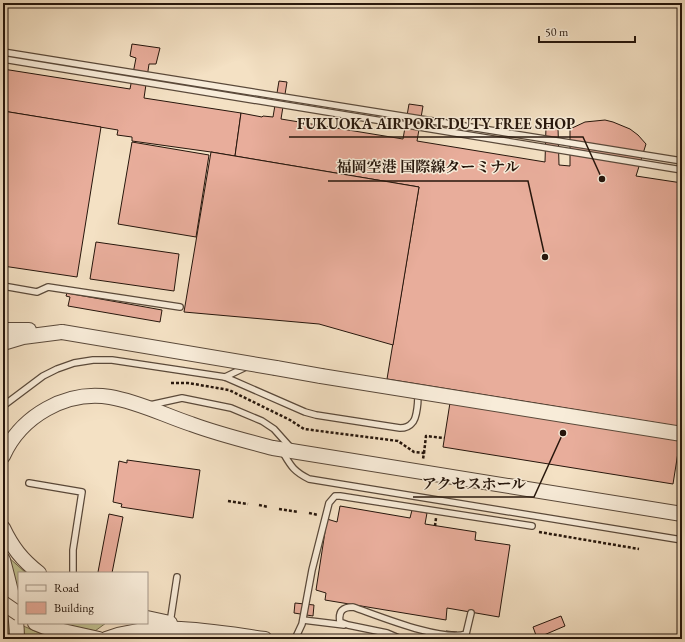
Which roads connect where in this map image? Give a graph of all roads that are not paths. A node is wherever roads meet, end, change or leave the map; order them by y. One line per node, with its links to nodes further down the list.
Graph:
1 (3, 52): 3 (lane)
2 (3, 59): 4 (lane)
3 (682, 161)
4 (682, 170)
5 (3, 286): 6 (lane)
6 (180, 307)
7 (3, 330): 8 (street)
8 (62, 332): 9 (street); 13 (street, bridge)
9 (3, 343)
10 (225, 377): 10 (lane); 11 (lane)
11 (3, 406)
12 (146, 406): 14 (street); 14 (lane); 15 (street)
13 (682, 434)
14 (287, 450): 17 (street); 20 (lane)
15 (4, 451)
16 (29, 483): 23 (lane)
17 (682, 514)
18 (532, 526): 29 (lane)
19 (3, 528): 22 (street)
20 (682, 540)
21 (3, 560): 34 (street)
22 (37, 572)
23 (73, 572)
24 (177, 577): 30 (lane)
25 (3, 603): 26 (street, bridge)
26 (18, 613)
27 (471, 613): 32 (lane)
28 (148, 618): 30 (street)
29 (303, 620): 32 (lane); 38 (lane)
30 (170, 623): 33 (street)
31 (38, 624): 35 (street)
32 (348, 625): 39 (lane)
33 (201, 630): 36 (street); 37 (street)
34 (17, 639)
35 (99, 639)
36 (106, 639)
37 (265, 639)
38 (294, 639)
39 (401, 639)

